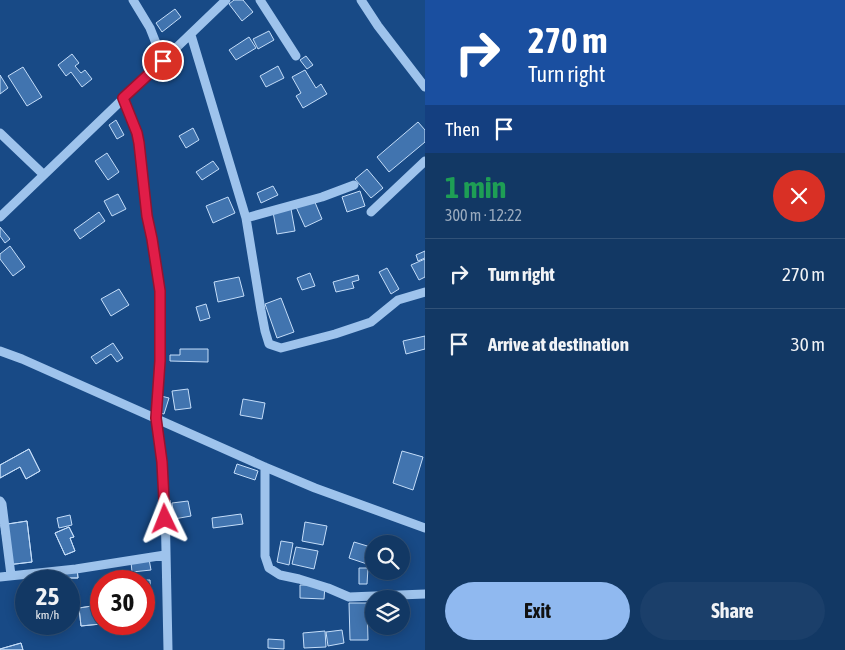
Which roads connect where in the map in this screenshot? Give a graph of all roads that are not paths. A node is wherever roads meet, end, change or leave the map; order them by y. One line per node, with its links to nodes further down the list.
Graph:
1 (134, 0): 7 (street)
2 (226, 0): 5 (street)
3 (260, 0): 6 (street)
4 (361, 0): 8 (street)
5 (191, 35): 7 (street); 16 (street)
6 (296, 56)
7 (163, 61): 9 (street)
8 (425, 88)
9 (123, 98): 12 (street); 19 (street)
10 (0, 133): 12 (street)
11 (425, 161): 14 (street)
12 (44, 175): 15 (street)
13 (354, 185): 16 (street)
14 (371, 212)
15 (0, 217)
16 (246, 218): 17 (street)
17 (425, 292)
18 (0, 351): 19 (street)
19 (156, 418): 20 (street); 23 (street)
20 (265, 467): 22 (street); 26 (street)
21 (0, 501): 24 (street)
22 (425, 528)
23 (165, 555): 24 (street); 27 (street)
24 (11, 575): 25 (street)
25 (0, 577)
26 (425, 594)
27 (168, 650)

